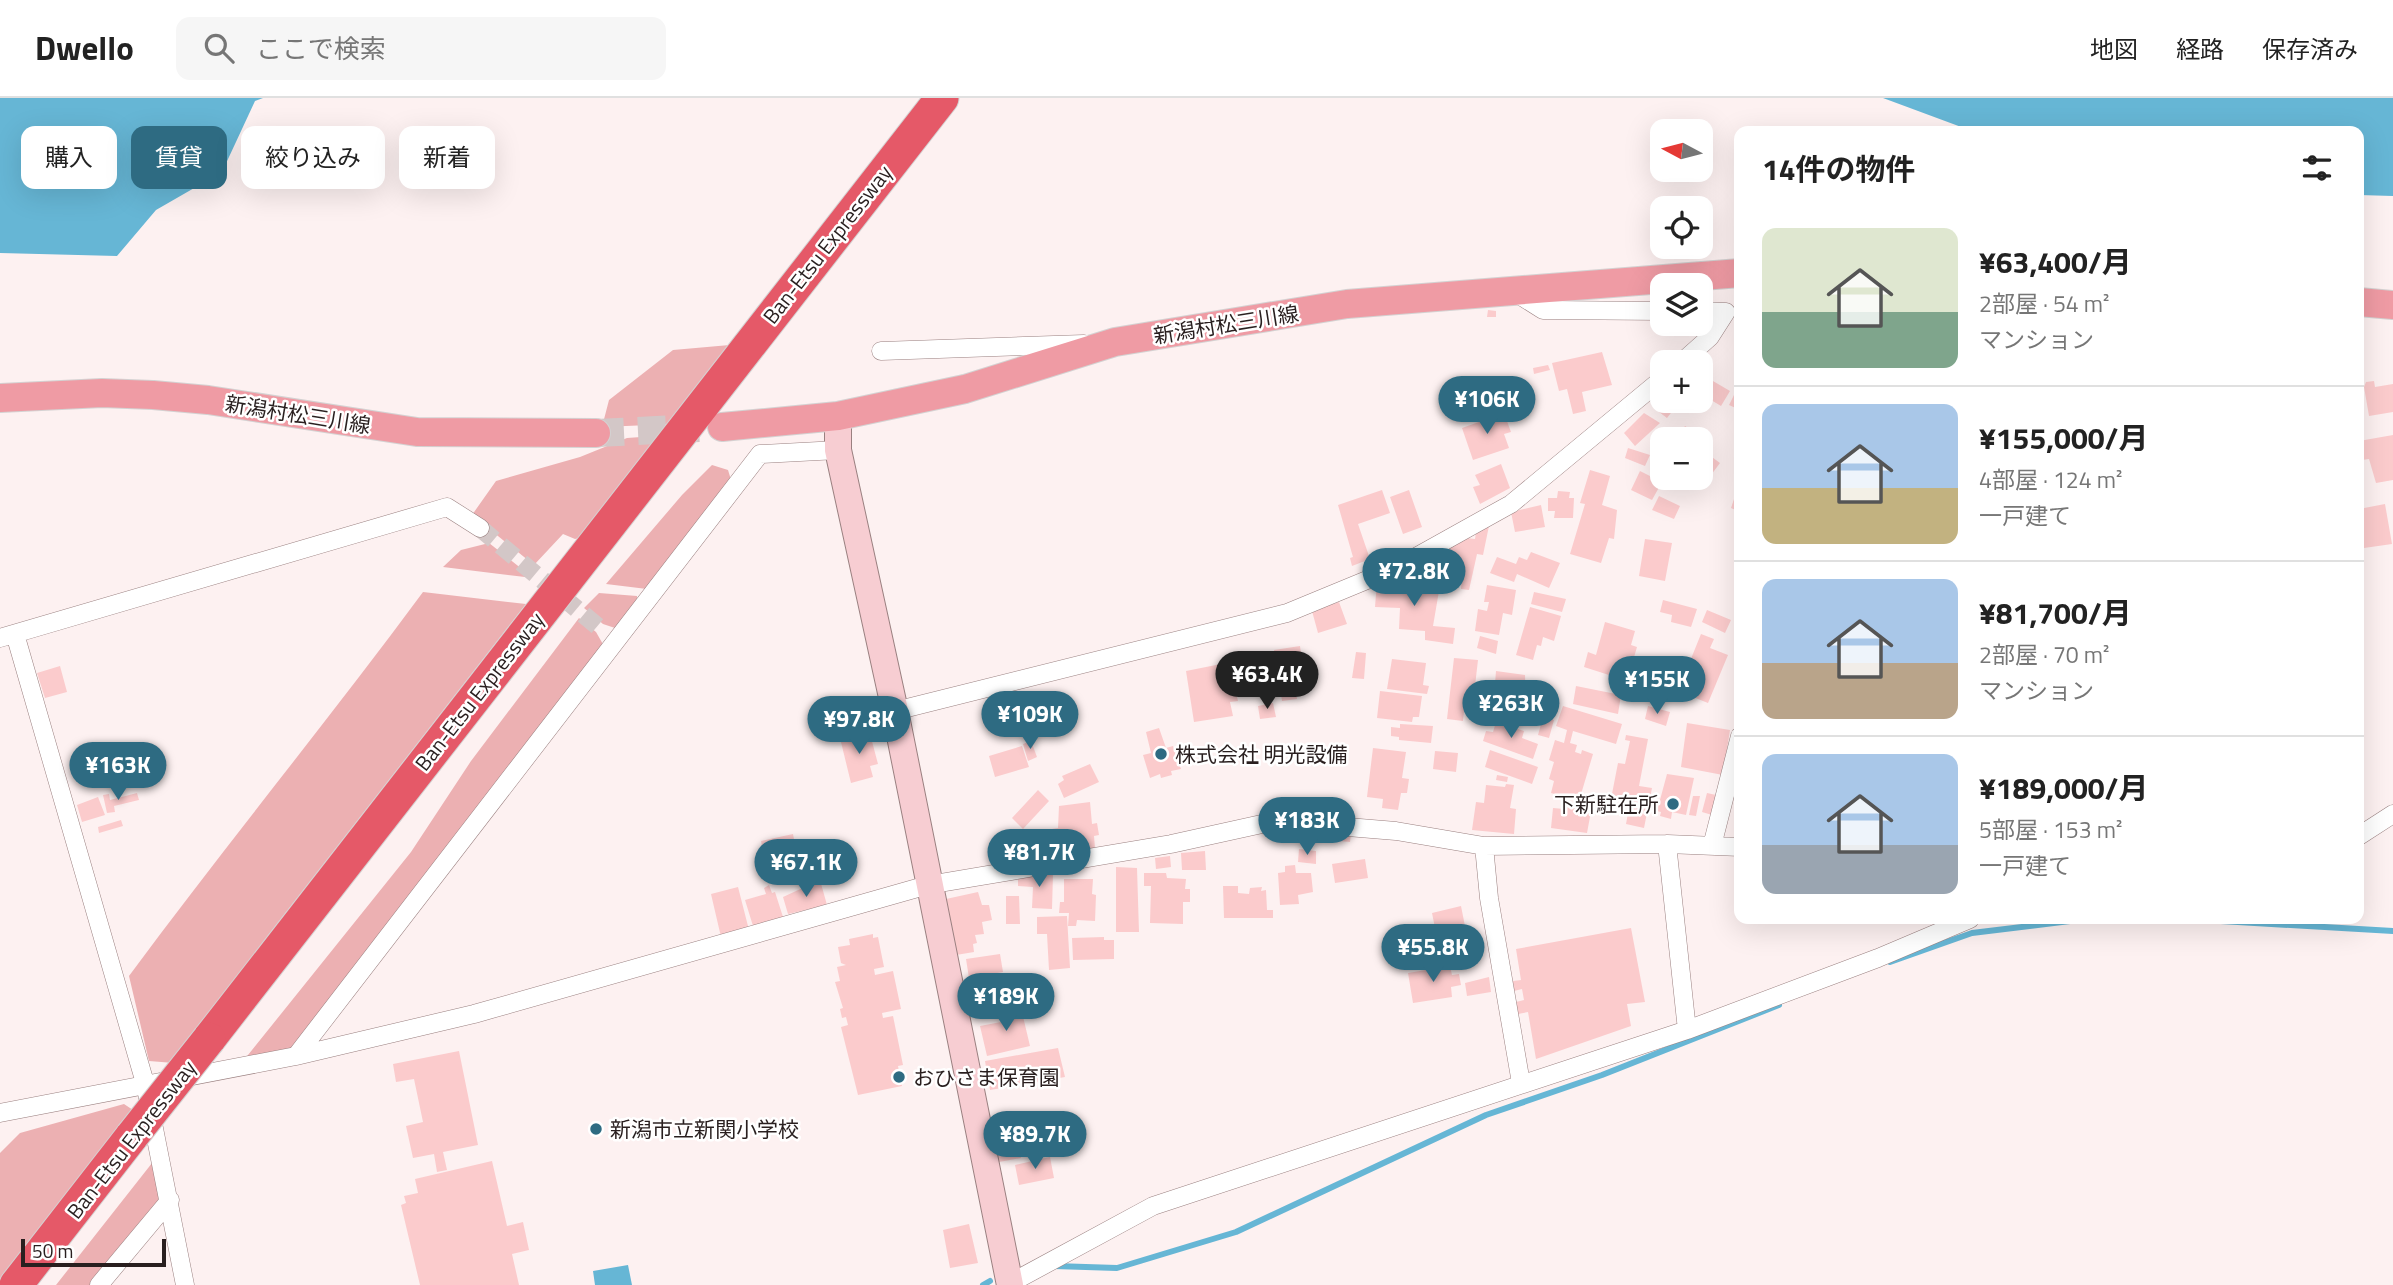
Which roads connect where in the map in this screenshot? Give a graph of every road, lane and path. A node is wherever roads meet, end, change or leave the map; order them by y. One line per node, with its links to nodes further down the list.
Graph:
1 (942, 98): 37 (highway, Ban-Etsu Expressway, bridge)
2 (1734, 274): 3 (main road, 新潟村松三川線)
3 (1513, 292): 6 (street); 9 (main road, 新潟村松三川線)
4 (2364, 302): 5 (main road)
5 (2393, 305)
6 (1650, 311)
7 (1713, 311): 8 (street)
8 (1733, 311): 10 (street)
9 (1115, 342): 11 (street); 14 (main road, 新潟村松三川線)
10 (1695, 350)
11 (881, 351)
12 (1650, 389): 20 (street)
13 (0, 398): 16 (main road, 新潟村松三川線)
14 (838, 416): 15 (main road, 新潟村松三川線); 17 (street)
15 (722, 427)
16 (596, 433)
17 (838, 450): 20 (street); 31 (street)
18 (480, 528): 19 (street)
19 (8, 636): 32 (street)
20 (895, 711): 28 (street)
21 (1734, 760): 26 (street)
22 (2393, 814): 23 (street)
23 (2364, 833)
24 (1667, 844): 25 (street); 26 (street); 30 (street)
25 (1484, 846): 28 (street); 33 (street)
26 (1712, 846): 27 (street)
27 (1734, 846)
28 (928, 885): 31 (street); 40 (street)
29 (1958, 924): 30 (street)
30 (1687, 1030): 33 (street)
31 (296, 1056): 32 (street)
32 (145, 1083): 34 (street); 36 (street)
33 (1521, 1083): 40 (street)
34 (5, 1112): 35 (street)
35 (0, 1126)
36 (170, 1200): 38 (street); 39 (street)
37 (16, 1285)
38 (99, 1285)
39 (185, 1285)
40 (1009, 1285)

